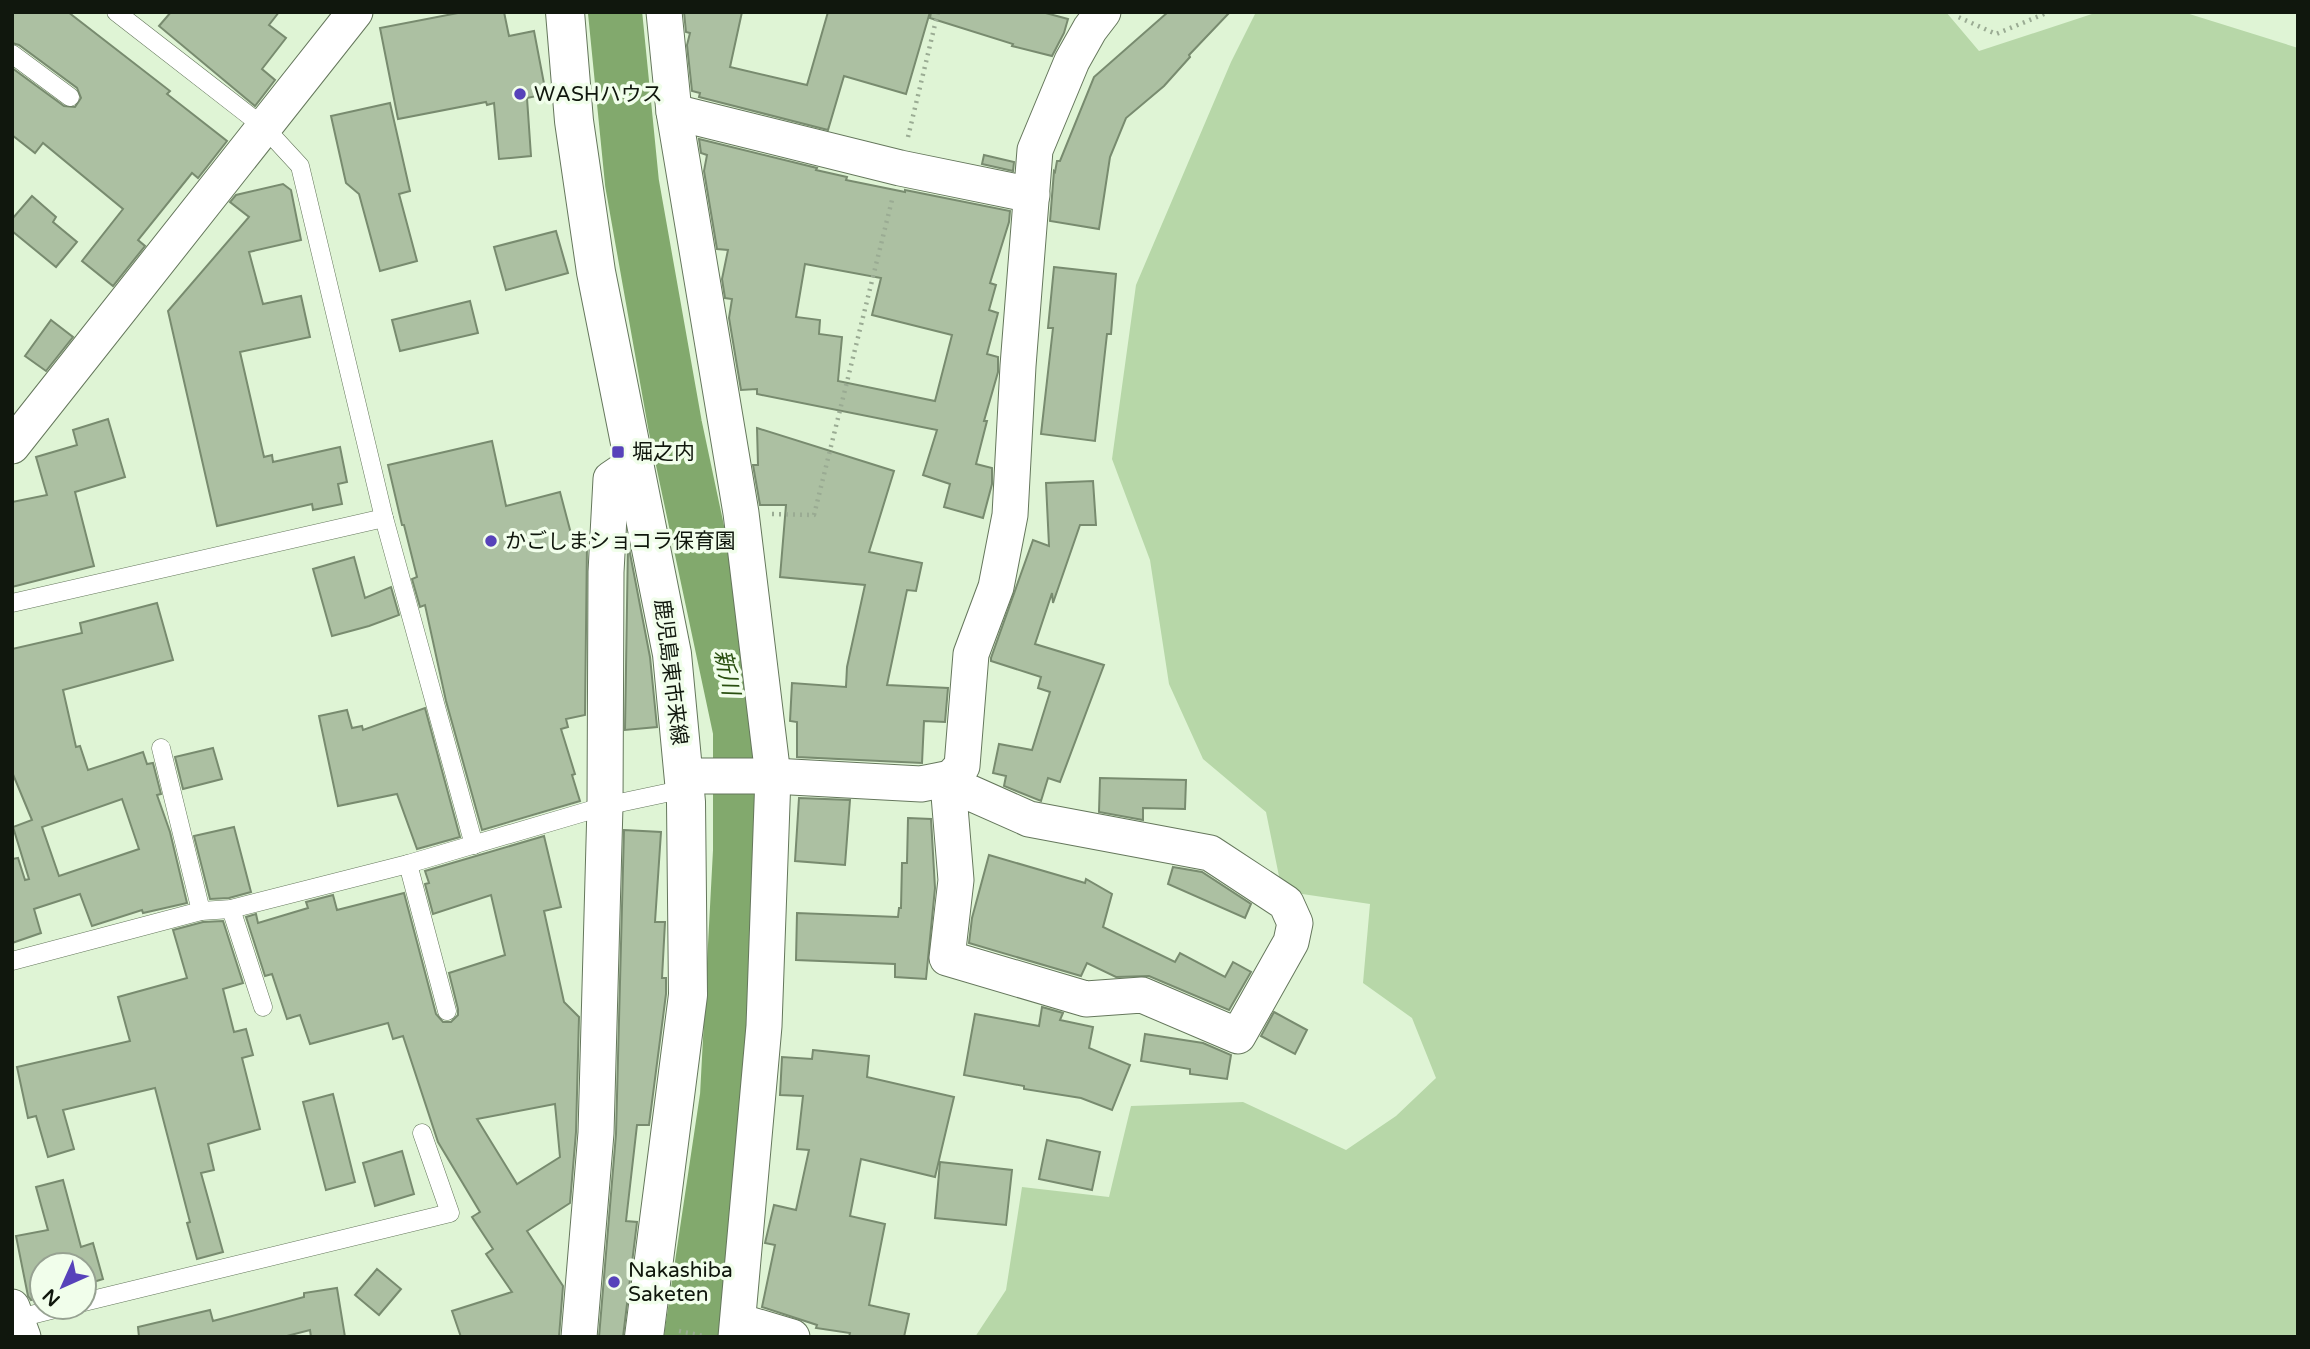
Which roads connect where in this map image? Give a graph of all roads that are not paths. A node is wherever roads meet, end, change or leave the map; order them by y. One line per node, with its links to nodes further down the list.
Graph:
1 (116, 12): 9 (lane)
2 (355, 12): 9 (street)
3 (565, 12): 12 (main road, 鹿児島東市来線)
4 (664, 12): 8 (street)
5 (1103, 12): 10 (street)
6 (12, 54): 7 (lane)
7 (71, 97)
8 (674, 112): 10 (street); 16 (street)
9 (264, 127): 11 (street); 13 (lane)
10 (1032, 195): 17 (street)
11 (12, 446)
12 (636, 462): 18 (main road, 鹿児島東市来線); 19 (street)
13 (384, 518): 14 (lane); 20 (lane)
14 (12, 603)
15 (161, 748): 23 (lane)
16 (774, 776): 17 (street); 18 (street); 29 (street)
17 (949, 780): 17 (street)
18 (684, 782): 19 (lane); 31 (main road, 鹿児島東市来線)
19 (605, 806): 20 (lane); 30 (street)
20 (474, 845): 21 (lane)
21 (408, 864): 22 (lane); 26 (lane)
22 (231, 909): 23 (lane); 25 (lane)
23 (201, 911): 24 (lane)
24 (12, 961)
25 (263, 1007)
26 (447, 1011)
27 (422, 1133): 28 (lane)
28 (98, 1299)
29 (737, 1329): 32 (street)
30 (579, 1337)
31 (644, 1337)
32 (792, 1337)

